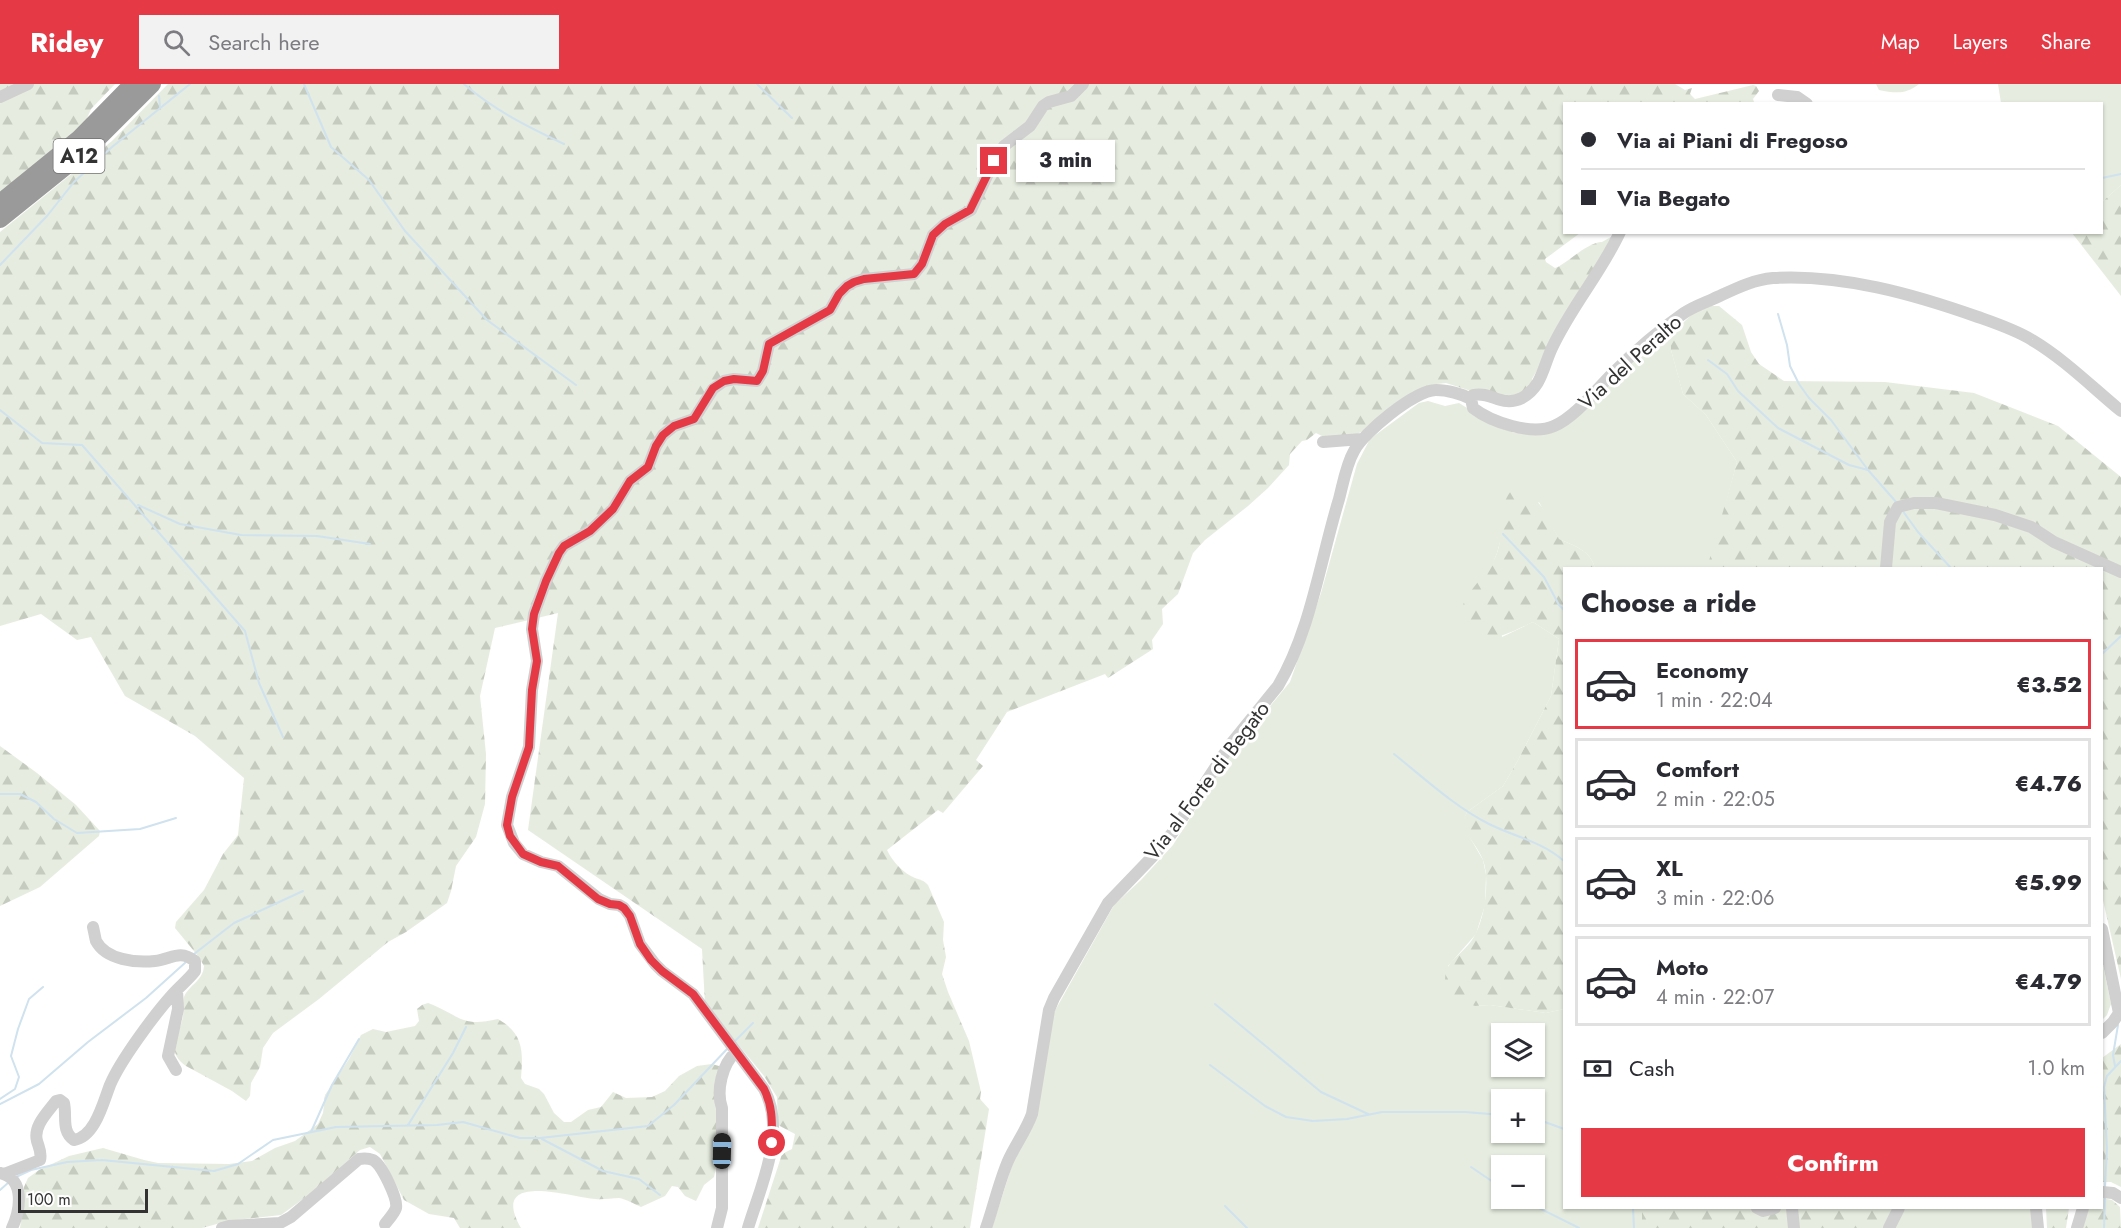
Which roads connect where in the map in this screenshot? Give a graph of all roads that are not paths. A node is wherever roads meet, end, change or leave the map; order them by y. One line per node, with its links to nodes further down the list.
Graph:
1 (28, 84): 6 (street)
2 (133, 84): 8 (highway, A12)
3 (152, 84): 9 (highway, A12)
4 (1083, 84): 21 (street)
5 (1778, 95): 7 (street)
6 (0, 97)
7 (1804, 102)
8 (0, 203)
9 (0, 219)
10 (1619, 234): 11 (street)
11 (1471, 399): 12 (street, Via del Peralto); 13 (street, Via al Forte di Begato)
12 (2121, 411)
13 (1362, 439): 14 (street); 35 (street, Via al Forte di Begato)
14 (1323, 442)
15 (1886, 567): 16 (street)
16 (2121, 572)
17 (93, 927): 19 (street)
18 (2103, 934): 20 (street)
19 (177, 990): 22 (street); 23 (street)
20 (2103, 1032)
21 (736, 1052): 33 (street); 34 (street)
22 (176, 1070)
23 (2, 1174): 31 (street)
24 (2103, 1192): 25 (street)
25 (2121, 1198)
26 (1792, 1209): 36 (street)
27 (1898, 1209): 37 (street)
28 (2036, 1209): 38 (street)
29 (2083, 1209): 39 (street)
30 (385, 1224): 32 (street)
31 (12, 1228)
32 (222, 1228)
33 (717, 1228)
34 (748, 1228)
35 (986, 1228)
36 (1794, 1228)
37 (1889, 1228)
38 (2038, 1228)
39 (2077, 1228)

